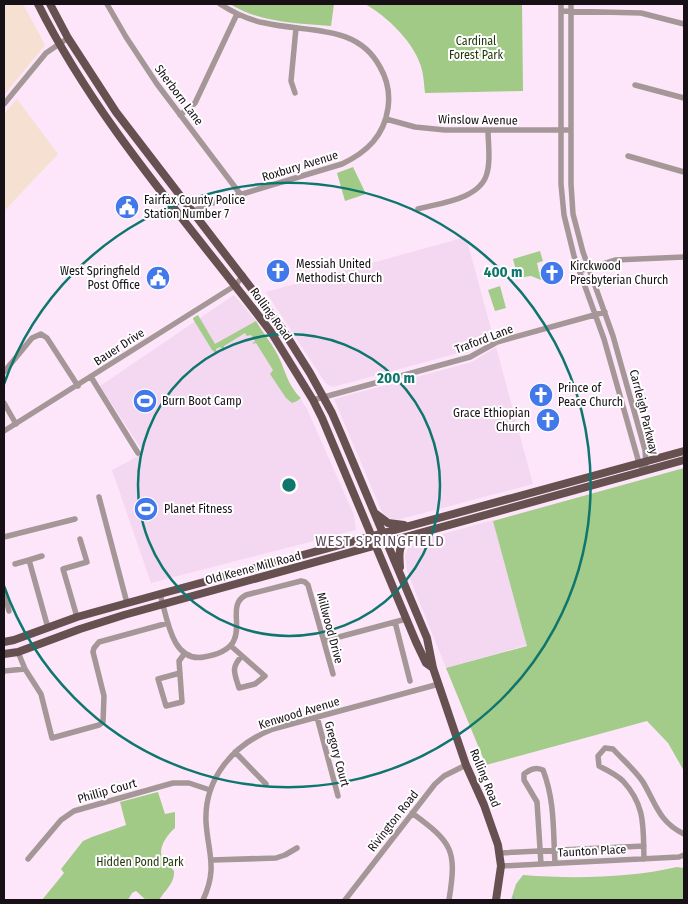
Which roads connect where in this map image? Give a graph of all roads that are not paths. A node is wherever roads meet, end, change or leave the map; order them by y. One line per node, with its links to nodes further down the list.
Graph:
1 (38, 4): 13 (main road, Rolling Road)
2 (50, 4): 12 (main road, Rolling Road)
3 (107, 4): 18 (street, Sherborn Lane)
4 (220, 4): 9 (street, Roxbury Avenue)
5 (562, 4): 7 (street, Carrleigh Parkway)
6 (571, 4): 8 (street, Carrleigh Parkway)
7 (562, 11): 8 (street); 21 (street, Carrleigh Parkway)
8 (571, 11): 10 (street); 22 (street, Carrleigh Parkway)
9 (238, 14): 11 (street, Roxbury Avenue); 18 (street)
10 (684, 24)
11 (296, 28): 15 (street); 19 (street, Roxbury Avenue)
12 (68, 38): 13 (street); 27 (main road, Rolling Road)
13 (58, 44): 17 (street); 28 (main road, Rolling Road)
14 (634, 85): 16 (street)
15 (295, 93)
16 (684, 98)
17 (4, 104)
18 (180, 115): 25 (street, Sherborn Lane)
19 (386, 119): 20 (street, Winslow Avenue); 25 (street, Roxbury Avenue)
20 (488, 130): 21 (street, Winslow Avenue); 26 (street)
21 (562, 130): 22 (street, Winslow Avenue); 31 (street, Carrleigh Parkway)
22 (571, 130): 30 (street, Carrleigh Parkway)
23 (628, 156): 24 (street)
24 (684, 172)
25 (240, 194): 27 (street, Roxbury Avenue)
26 (418, 209)
27 (192, 212): 28 (street, Roxbury Avenue); 32 (main road, Rolling Road)
28 (182, 216): 33 (main road, Rolling Road)
29 (684, 258): 30 (street)
30 (589, 268): 31 (street); 34 (street, Carrleigh Parkway)
31 (580, 271): 35 (street, Carrleigh Parkway)
32 (243, 276): 33 (street, Bauer Drive); 39 (main road, Rolling Road)
33 (236, 285): 37 (street, Bauer Drive); 40 (main road, Rolling Road)
34 (605, 312): 35 (street, Traford Lane); 47 (street, Carrleigh Parkway)
35 (596, 315): 39 (street, Traford Lane); 47 (street, Carrleigh Parkway)
36 (4, 372): 38 (street)
37 (91, 377): 38 (street, Bauer Drive); 45 (street)
38 (78, 386): 42 (street, Bauer Drive)
39 (323, 397): 40 (street, Traford Lane); 50 (main road, Rolling Road)
40 (313, 400): 55 (main road, Rolling Road)
41 (4, 403): 42 (street)
42 (16, 424): 43 (street, Bauer Drive)
43 (4, 431)
44 (684, 451): 47 (main road, Old Keene Mill Road)
45 (138, 453)
46 (684, 460): 48 (main road, Old Keene Mill Road)
47 (643, 462): 48 (street, Carrleigh Parkway); 52 (main road, Old Keene Mill Road)
48 (645, 471): 54 (main road, Old Keene Mill Road)
49 (99, 497): 66 (street)
50 (373, 511): 52 (main road); 53 (main road, Rolling Road)
51 (75, 519): 56 (street)
52 (417, 524): 53 (main road, Old Keene Mill Road)
53 (383, 533): 55 (main road, Old Keene Mill Road); 58 (main road, Rolling Road)
54 (416, 534): 58 (main road, Old Keene Mill Road); 63 (main road)
55 (372, 536): 59 (main road, Rolling Road); 65 (main road, Old Keene Mill Road)
56 (4, 538)
57 (80, 539): 69 (street)
58 (387, 542): 59 (main road, Old Keene Mill Road); 63 (main road, Rolling Road)
59 (376, 546): 67 (main road, Old Keene Mill Road); 70 (main road, Rolling Road)
60 (42, 556): 61 (street)
61 (29, 560): 62 (street); 73 (street)
62 (15, 564)
63 (400, 574): 81 (main road, Rolling Road)
64 (4, 591): 68 (street)
65 (160, 594): 66 (main road, Old Keene Mill Road); 67 (street)
66 (127, 603): 69 (main road, Old Keene Mill Road)
67 (163, 605): 72 (street); 77 (main road, Old Keene Mill Road)
68 (9, 611)
69 (77, 617): 73 (main road, Old Keene Mill Road)
70 (406, 619): 71 (street); 81 (main road, Rolling Road)
71 (395, 622): 74 (street); 86 (street)
72 (168, 623): 78 (street); 82 (street)
73 (48, 628): 75 (main road, Old Keene Mill Road)
74 (324, 641): 76 (street, Millwood Drive); 85 (street, Millwood Drive)
75 (4, 642)
76 (231, 646): 78 (street); 80 (street)
77 (18, 652): 79 (main road, Old Keene Mill Road); 82 (street)
78 (184, 653): 84 (street)
79 (4, 654)
80 (242, 656): 80 (street)
81 (433, 668): 87 (main road, Rolling Road)
82 (25, 669): 83 (street)
83 (4, 672)
84 (180, 673): 84 (street)
85 (333, 674)
86 (410, 681)
87 (439, 684): 88 (street, Kenwood Avenue); 90 (main road, Rolling Road)
88 (317, 717): 89 (street, Kenwood Avenue); 93 (street, Gregory Court)
89 (235, 752): 91 (street); 92 (street, Kenwood Avenue)
90 (466, 765): 94 (street, Rivington Road); 100 (main road, Rolling Road)
91 (266, 784)
92 (210, 790): 102 (street, Phillip Court); 104 (street, Kenwood Avenue)
93 (338, 796)
94 (412, 813): 109 (street, Rivington Road); 110 (street)
95 (684, 834): 96 (street)
96 (644, 846): 98 (street, Taunton Place); 103 (street)
97 (297, 848): 104 (street)
98 (554, 849): 99 (street, Taunton Place); 99 (street); 105 (street)
99 (540, 850): 100 (street, Taunton Place); 106 (street)
100 (500, 853): 107 (main road, Rolling Road)
101 (684, 855): 103 (street, Taunton Place)
102 (28, 859)
103 (644, 859): 105 (street, Taunton Place)
104 (212, 860): 108 (street, Kenwood Avenue)
105 (555, 863): 106 (street, Taunton Place)
106 (541, 864): 107 (street, Taunton Place)
107 (501, 866): 111 (main road, Rolling Road)
108 (203, 900)
109 (345, 900)
110 (449, 900)
111 (496, 900)

